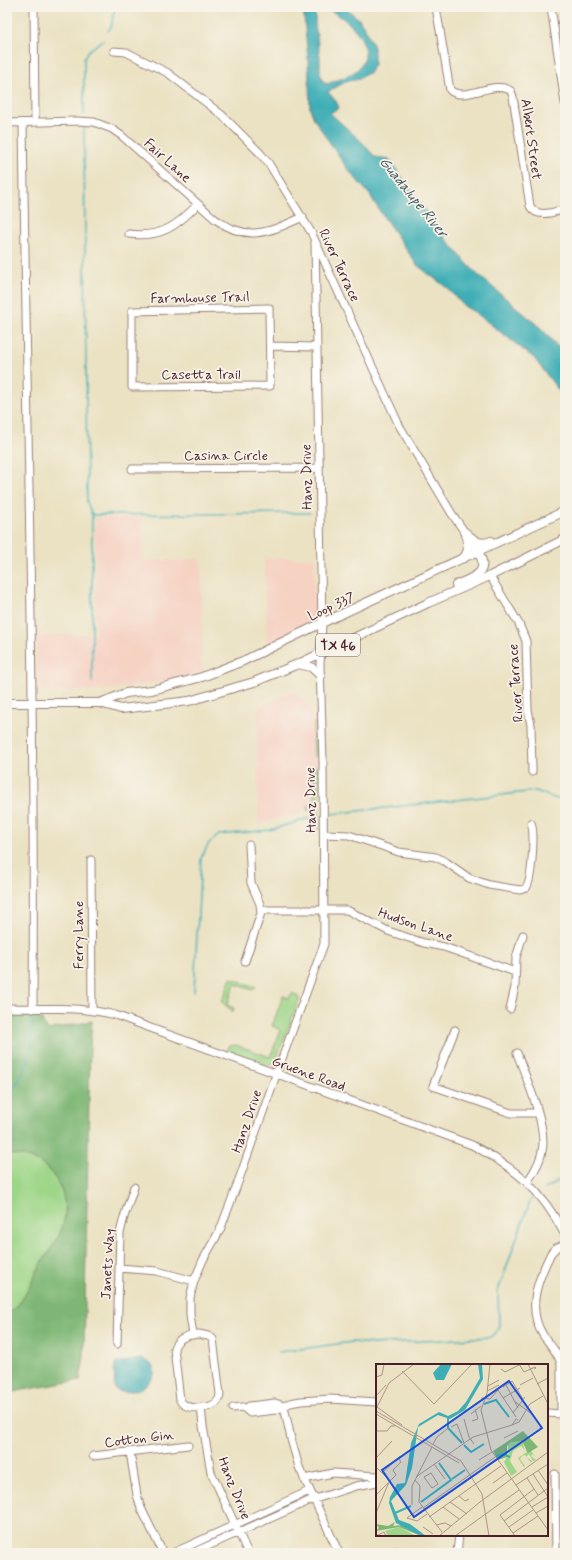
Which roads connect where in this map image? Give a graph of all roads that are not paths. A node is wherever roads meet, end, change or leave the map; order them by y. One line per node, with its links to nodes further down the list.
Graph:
1 (34, 7): 6 (street)
2 (436, 7): 10 (street, Albert Street)
3 (551, 7): 5 (street)
4 (114, 51): 11 (street, River Terrace)
5 (565, 103)
6 (35, 122): 8 (street, Fair Lane); 9 (street, Fair Lane)
7 (7, 123): 8 (street, Fair Lane)
8 (23, 123): 32 (street)
9 (198, 204): 11 (street, Fair Lane); 12 (street)
10 (565, 209)
11 (303, 217): 13 (street, River Terrace)
12 (129, 234)
13 (315, 241): 15 (street, Hanz Drive); 21 (street, River Terrace)
14 (270, 346): 15 (street); 16 (street, Casetta Trail); 16 (street, Farmhouse Trail)
15 (317, 347): 17 (street, Hanz Drive)
16 (132, 387)
17 (319, 468): 18 (street, Casina Circle); 27 (street, Hanz Drive)
18 (132, 469)
19 (565, 511): 20 (main road, Loop 337 / TX 46)
20 (541, 522): 21 (main road); 23 (main road, Loop 337 / TX 46)
21 (466, 533): 23 (street, River Terrace); 24 (main road)
22 (565, 540): 25 (main road, Loop 337 / TX 46)
23 (478, 551): 24 (main road, Loop 337 / TX 46); 26 (main road)
24 (464, 558): 27 (main road, Loop 337 / TX 46)
25 (490, 576): 26 (main road, Loop 337 / TX 46); 34 (street, River Terrace)
26 (420, 606): 28 (main road, Loop 337 / TX 46)
27 (322, 623): 28 (street, Hanz Drive); 33 (main road, Loop 337 / TX 46)
28 (320, 653): 29 (main road, Loop 337 / TX 46); 30 (street, Hanz Drive)
29 (298, 664): 30 (main road); 33 (main road, Loop 337 / TX 46)
30 (320, 676): 36 (street, Hanz Drive)
31 (7, 703): 32 (main road, Loop 337 / TX 46)
32 (31, 703): 33 (main road, Loop 337 / TX 46); 45 (street)
33 (100, 703)
34 (532, 772)
35 (531, 823): 36 (street)
36 (324, 834): 39 (street, Hanz Drive)
37 (250, 844): 40 (street)
38 (91, 860): 47 (street, Ferry Lane)
39 (324, 909): 40 (street, Hudson Lane); 43 (street, Hudson Lane); 50 (street, Hanz Drive)
40 (261, 910): 42 (street)
41 (523, 935): 43 (street)
42 (245, 961)
43 (515, 972): 46 (street)
44 (7, 1008): 45 (street, Gruene Road)
45 (33, 1009): 47 (street, Gruene Road)
46 (510, 1009)
47 (92, 1011): 50 (street, Gruene Road)
48 (455, 1030): 51 (street)
49 (517, 1053): 51 (street)
50 (276, 1075): 52 (street, Gruene Road); 57 (street, Hanz Drive)
51 (538, 1113): 52 (street)
52 (527, 1182): 54 (street, Gruene Road)
53 (134, 1187): 56 (street, Janets Way)
54 (565, 1235)
55 (565, 1244): 64 (street)
56 (119, 1268): 57 (street); 59 (street, Janets Way)
57 (194, 1281): 58 (street, Hanz Drive)
58 (193, 1335): 62 (street); 62 (street)
59 (117, 1344)
60 (376, 1402): 61 (street)
61 (284, 1406): 63 (street); 70 (street)
62 (201, 1408): 76 (street, Hanz Drive)
63 (233, 1408)
64 (548, 1413)
65 (188, 1445): 66 (street, Cotton Gin)
66 (130, 1452): 67 (street, Cotton Gin); 79 (street)
67 (93, 1456)
68 (555, 1474): 75 (street)
69 (376, 1476): 70 (street)
70 (304, 1479): 72 (street)
71 (376, 1482): 73 (street)
72 (309, 1491): 73 (street); 76 (street)
73 (314, 1500): 77 (street); 83 (street)
74 (548, 1511): 75 (street)
75 (555, 1512): 87 (street)
76 (235, 1525): 77 (street, Hanz Drive); 80 (street)
77 (239, 1532): 81 (street); 82 (street, Hanz Drive)
78 (458, 1536): 86 (street)
79 (164, 1553)
80 (173, 1553)
81 (192, 1553)
82 (248, 1553)
83 (339, 1553)
84 (377, 1553): 85 (street)
85 (415, 1553)
86 (457, 1553)
87 (556, 1553)

